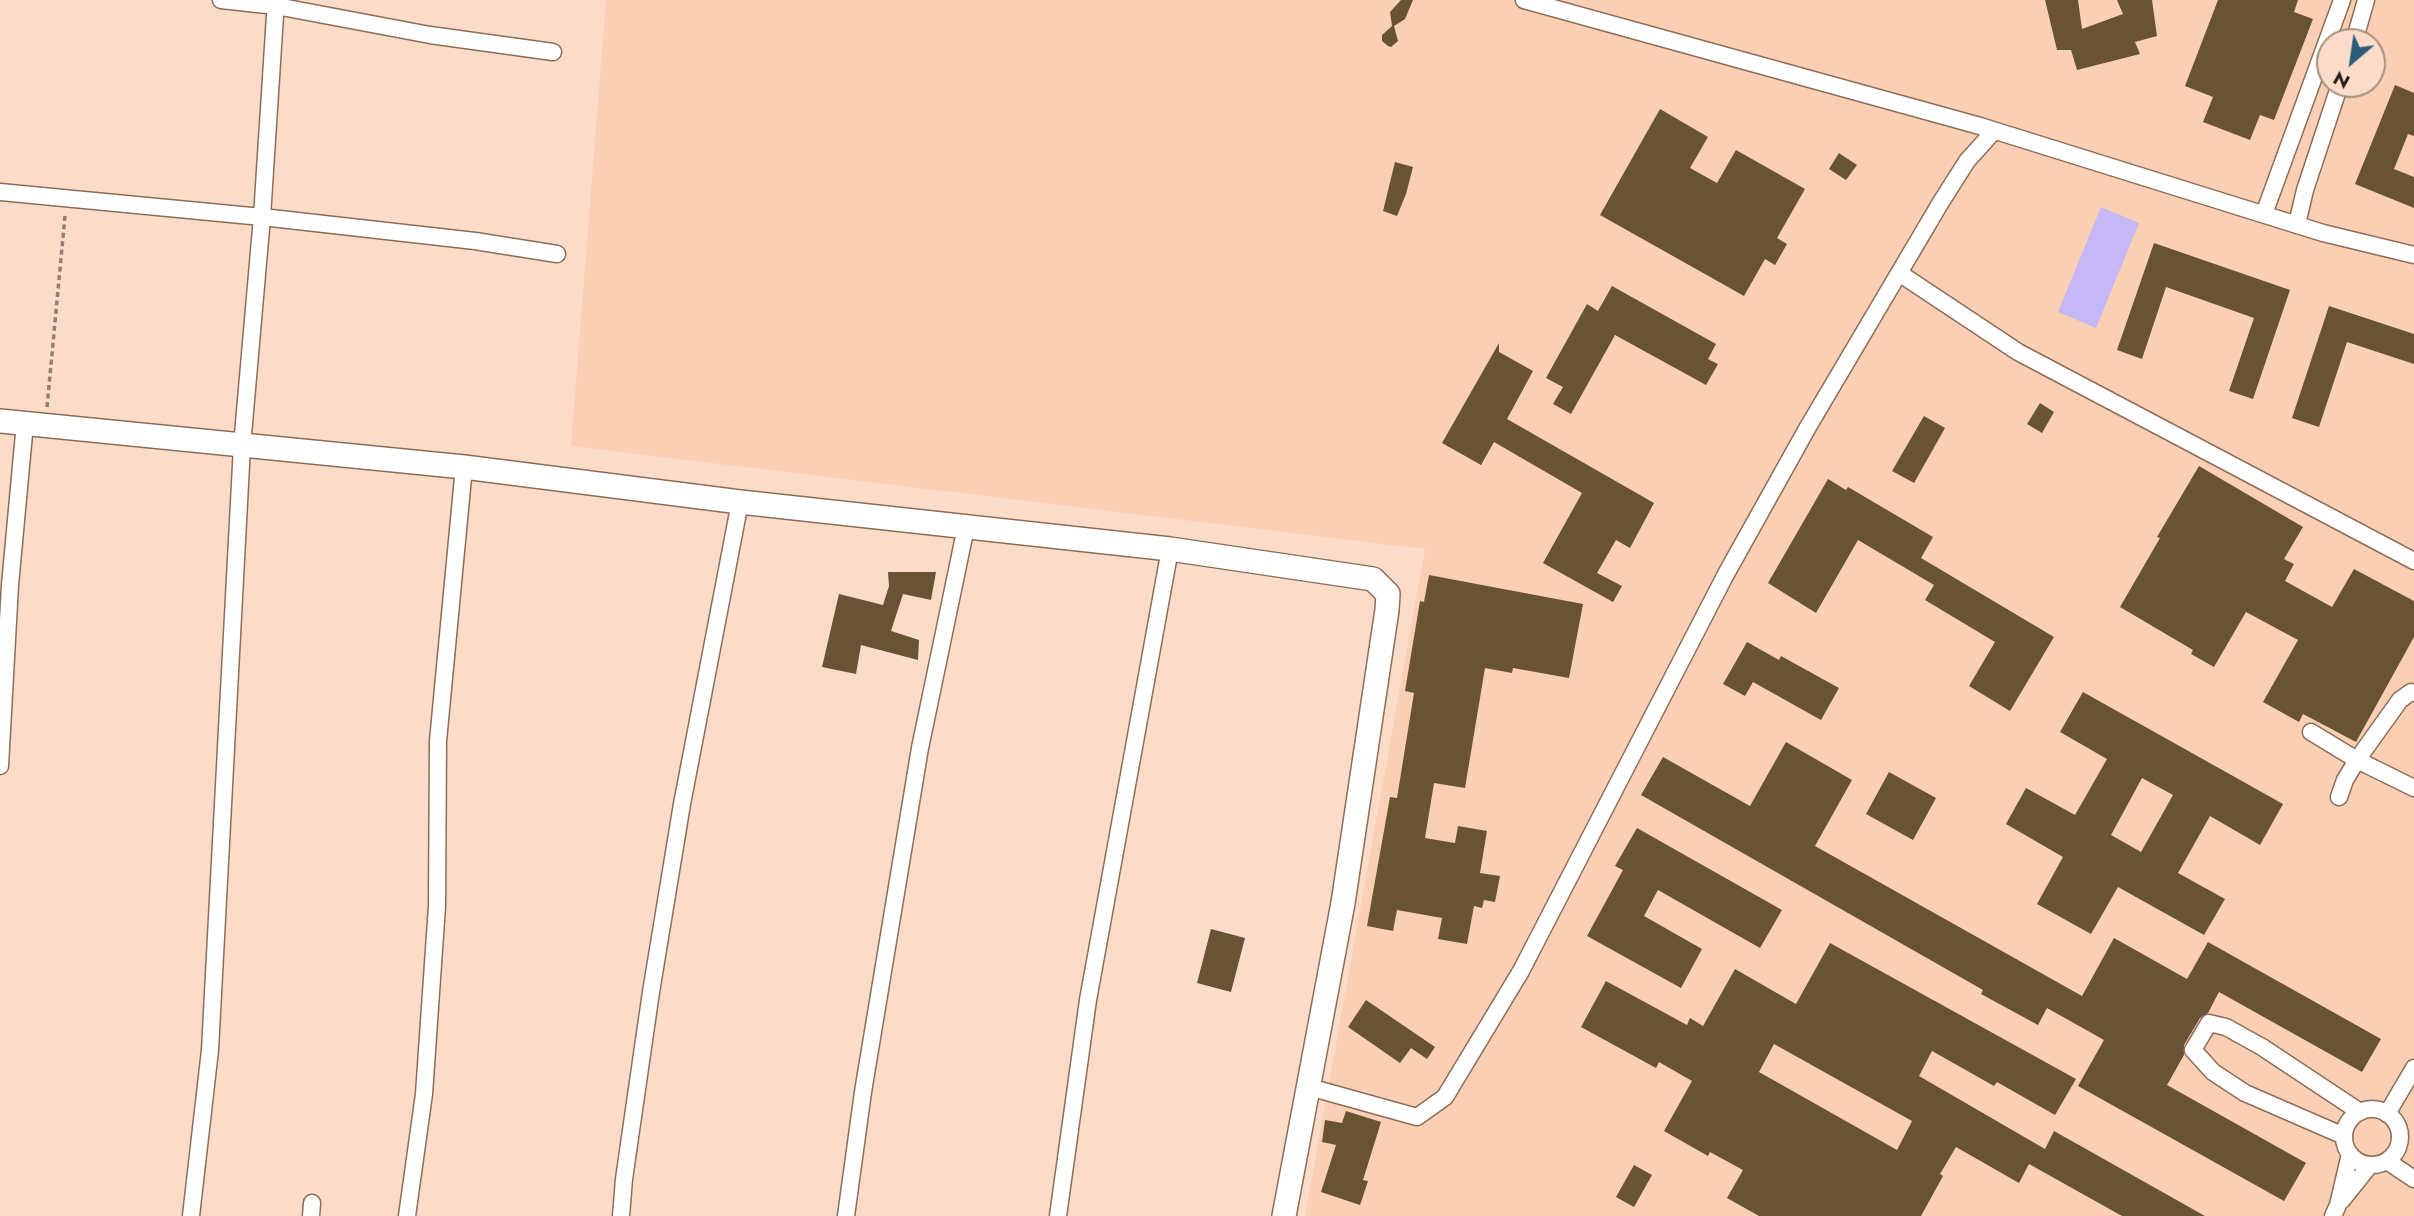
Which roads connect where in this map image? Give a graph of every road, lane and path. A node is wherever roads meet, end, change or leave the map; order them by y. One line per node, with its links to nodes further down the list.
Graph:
1 (221, 0): 5 (street)
2 (1524, 0): 11 (street)
3 (2342, 0): 6 (street)
4 (2366, 0): 7 (street)
5 (276, 3): 8 (street); 15 (street)
6 (2331, 28)
7 (2358, 28)
8 (553, 52)
9 (2316, 69): 14 (street)
10 (2335, 98): 16 (street)
11 (1994, 131): 14 (street); 19 (street)
12 (0, 192): 13 (street)
13 (66, 200): 15 (street); 21 (path)
14 (2264, 214): 16 (street)
15 (262, 217): 17 (street); 22 (street)
16 (2297, 224): 18 (street)
17 (557, 254)
18 (2414, 255)
19 (1899, 273): 27 (street); 35 (street)
20 (0, 421): 21 (main road)
21 (35, 425): 22 (main road); 31 (street)
22 (242, 446): 23 (main road); 44 (street)
23 (464, 467): 24 (main road); 45 (street)
24 (740, 502): 25 (main road); 46 (street)
25 (966, 527): 26 (main road); 47 (street)
26 (1170, 549): 35 (main road); 48 (street)
27 (2414, 561)
28 (2414, 693): 30 (street)
29 (2311, 732): 30 (street)
30 (2357, 760): 32 (street); 33 (street)
31 (0, 765)
32 (2414, 789)
33 (2339, 797)
34 (2414, 1068): 37 (street)
35 (1309, 1087): 49 (main road)
36 (2360, 1112): 37 (street); 38 (street); 38 (street)
37 (2387, 1114): 39 (street)
38 (2344, 1136): 40 (street)
39 (2407, 1140): 41 (street)
40 (2350, 1154): 41 (street); 43 (street)
41 (2379, 1163): 42 (street); 43 (street)
42 (2414, 1179)
43 (2335, 1211)
44 (191, 1216)
45 (407, 1216)
46 (621, 1216)
47 (846, 1216)
48 (1058, 1216)
49 (1284, 1216)

